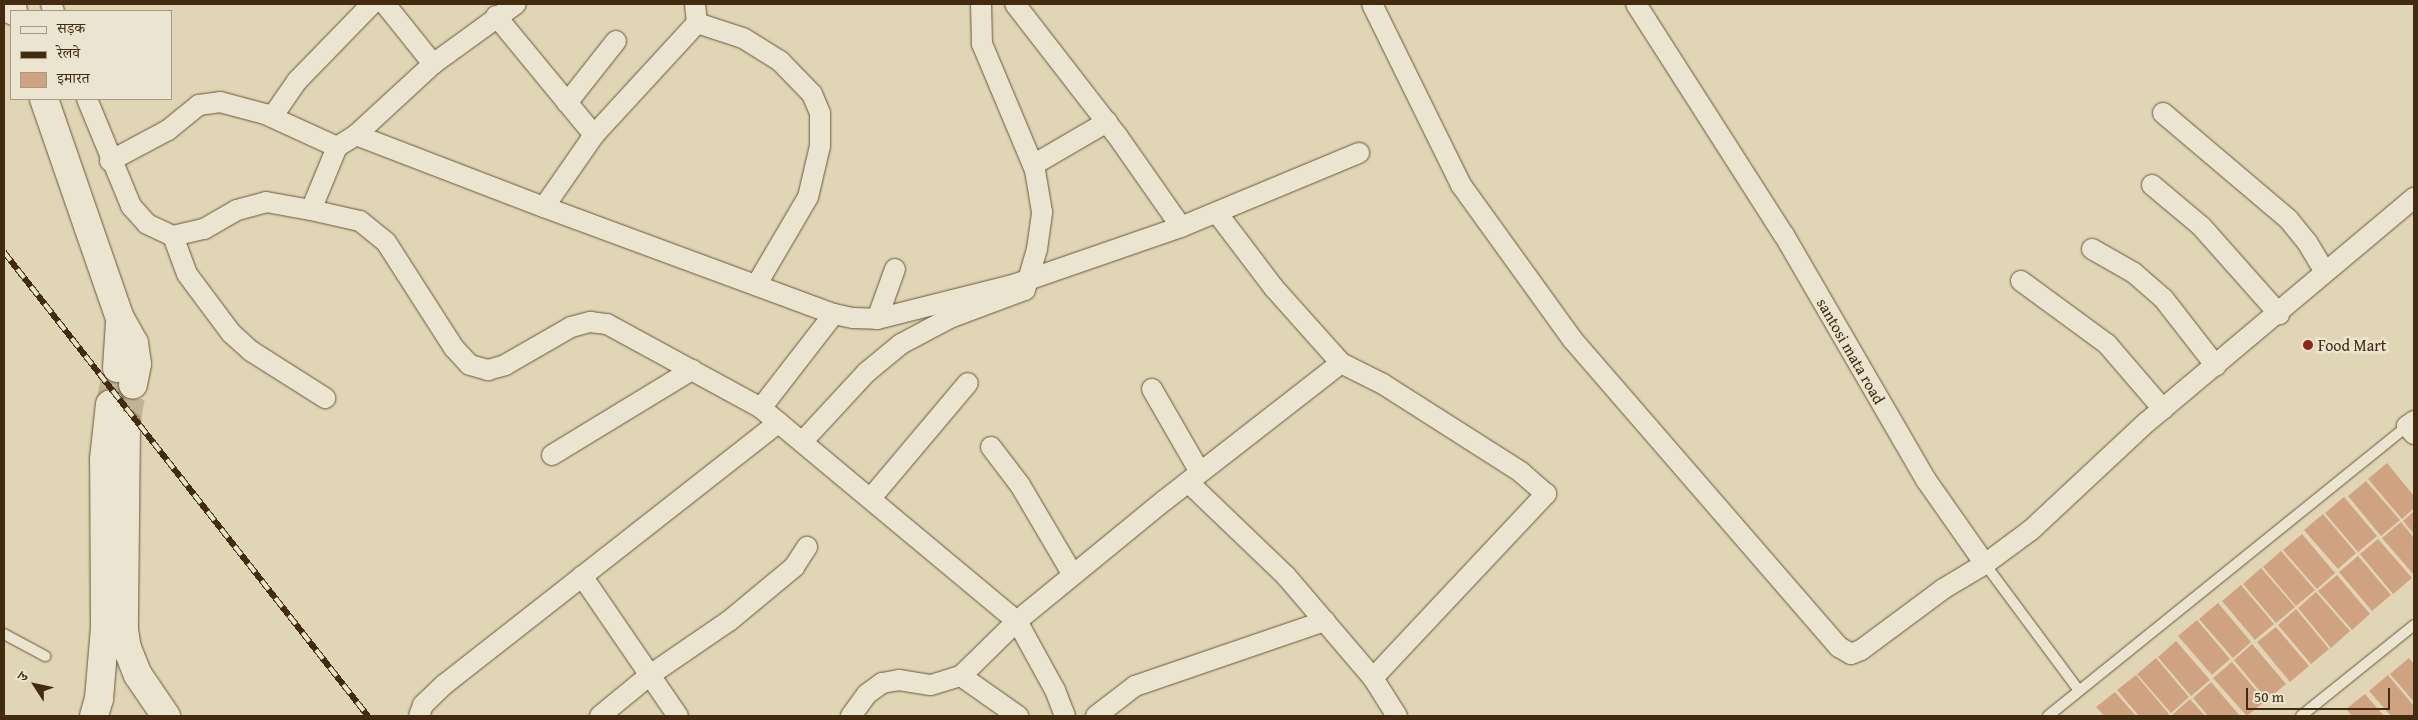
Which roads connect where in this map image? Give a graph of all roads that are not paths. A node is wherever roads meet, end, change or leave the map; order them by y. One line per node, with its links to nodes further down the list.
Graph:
1 (372, 4): 17 (street)
2 (385, 4): 12 (street)
3 (516, 4): 9 (street)
4 (694, 4): 10 (street)
5 (981, 4): 24 (street)
6 (1015, 4): 18 (street)
7 (1372, 4): 58 (street)
8 (1636, 4): 58 (street, santosi mata road)
9 (496, 16): 12 (street); 15 (street)
10 (697, 24): 20 (street); 37 (street)
11 (616, 41): 15 (street)
12 (433, 64): 19 (street)
13 (44, 100): 44 (main road)
14 (87, 100): 23 (street)
15 (566, 104): 20 (street)
16 (2163, 113): 34 (street)
17 (272, 117): 21 (street); 23 (street)
18 (1107, 122): 24 (street); 30 (street)
19 (356, 135): 21 (street); 27 (street)
20 (594, 135): 27 (street)
21 (337, 147): 28 (street)
22 (1358, 153): 29 (street)
23 (110, 161): 31 (street)
24 (1033, 165): 35 (street)
25 (2152, 185): 39 (street)
26 (2414, 198): 34 (street)
27 (544, 207): 37 (street)
28 (311, 210): 31 (street); 43 (street)
29 (1217, 213): 30 (street); 41 (street)
30 (1181, 227): 35 (street)
31 (173, 236): 47 (street)
32 (2092, 249): 42 (street)
33 (894, 269): 40 (street)
34 (2325, 272): 39 (street)
35 (1027, 280): 40 (street); 52 (street)
36 (2021, 281): 49 (street)
37 (757, 284): 38 (street)
38 (834, 314): 40 (street); 48 (street)
39 (2279, 314): 42 (street)
40 (878, 319)
41 (1341, 363): 55 (street); 68 (street)
42 (2216, 366): 49 (street)
43 (692, 370): 48 (street); 54 (street)
44 (125, 376)
45 (968, 383): 56 (street)
46 (1152, 389): 55 (street)
47 (325, 398)
48 (761, 408): 50 (street)
49 (2163, 410): 58 (street)
50 (779, 422): 52 (street); 60 (street)
51 (2412, 427): 69 (lane)
52 (803, 441): 56 (street)
53 (991, 447): 59 (street)
54 (552, 454)
55 (1194, 477): 59 (street); 61 (street)
56 (871, 498): 62 (street)
57 (807, 547): 66 (street)
58 (1985, 564): 69 (lane, santosi mata road)
59 (1073, 575): 62 (street)
60 (582, 576): 66 (street); 72 (street)
61 (1324, 621): 68 (street); 78 (street)
62 (1017, 622): 67 (street); 77 (street)
63 (2414, 625): 81 (lane)
64 (4, 634): 65 (lane)
65 (45, 656)
66 (650, 675): 73 (street); 74 (street)
67 (962, 676): 75 (street); 76 (street)
68 (1373, 678): 79 (street)
69 (2078, 689): 80 (lane)
70 (94, 716): 71 (main road)
71 (166, 716)
72 (419, 716)
73 (600, 716)
74 (678, 716)
75 (851, 716)
76 (1018, 716)
77 (1065, 716)
78 (1096, 716)
79 (1397, 716)
80 (2048, 716)
81 (2301, 716)

